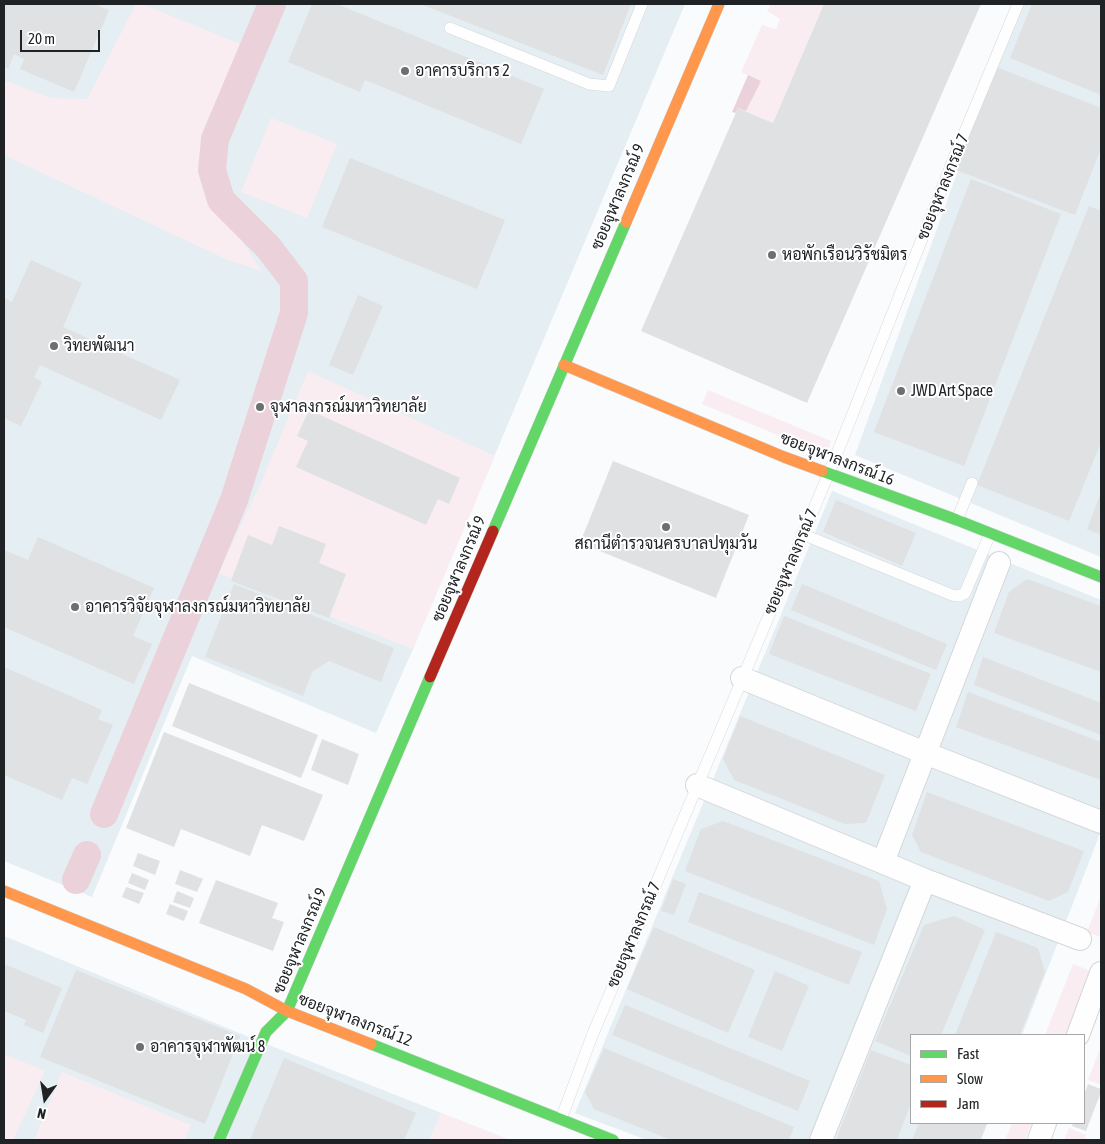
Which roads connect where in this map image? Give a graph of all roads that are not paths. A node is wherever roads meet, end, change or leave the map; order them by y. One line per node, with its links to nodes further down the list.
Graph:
1 (642, 4): 4 (lane)
2 (1018, 4): 6 (lane, ซอยจุฬาลงกรณ์ 7)
3 (715, 6): 5 (street, ซอยจุฬาลงกรณ์ 9)
4 (450, 28)
5 (564, 366): 6 (street, ซอยจุฬาลงกรณ์ 16); 22 (street, ซอยจุฬาลงกรณ์ 9)
6 (828, 474): 8 (street, ซอยจุฬาลงกรณ์ 16); 9 (lane, ซอยจุฬาลงกรณ์ 7)
7 (972, 483): 8 (lane)
8 (958, 520): 10 (street, ซอยจุฬาลงกรณ์ 16)
9 (802, 534): 10 (lane); 13 (lane, ซอยจุฬาลงกรณ์ 7)
10 (990, 534): 12 (street, ซอยจุฬาลงกรณ์ 16)
11 (999, 563): 14 (street)
12 (1101, 577)
13 (742, 678): 14 (street); 15 (lane, ซอยจุฬาลงกรณ์ 7)
14 (926, 753): 16 (street); 17 (street)
15 (698, 785): 17 (street); 24 (lane, ซอยจุฬาลงกรณ์ 7)
16 (1101, 822)
17 (884, 862): 18 (street)
18 (925, 880): 20 (street); 28 (street)
19 (4, 891): 22 (street, ซอยจุฬาลงกรณ์ 12)
20 (1080, 939)
21 (1101, 973): 23 (street)
22 (287, 1011): 24 (street, ซอยจุฬาลงกรณ์ 12); 26 (street, ซอยจุฬาลงกรณ์ 9)
23 (1078, 1034)
24 (561, 1119): 27 (street, ซอยจุฬาลงกรณ์ 12)
25 (1045, 1124): 29 (street)
26 (219, 1140)
27 (613, 1140)
28 (821, 1140)
29 (1039, 1140)

